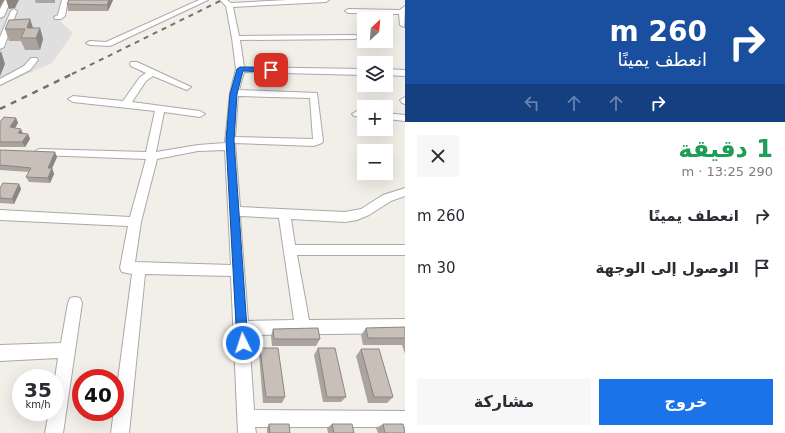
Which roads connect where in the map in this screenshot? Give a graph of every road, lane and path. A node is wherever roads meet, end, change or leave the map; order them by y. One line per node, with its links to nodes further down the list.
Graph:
1 (8, 0): 10 (street)
2 (65, 0): 11 (street)
3 (205, 0): 16 (street)
4 (326, 0): 5 (street)
5 (226, 2): 15 (street)
6 (404, 10): 9 (street); 12 (street)
7 (14, 11): 13 (street)
8 (348, 11): 9 (street)
9 (370, 12)
10 (0, 16)
11 (58, 17)
12 (404, 25)
13 (3, 29): 17 (street)
14 (355, 37): 15 (street)
15 (236, 38): 20 (street)
16 (90, 43)
17 (0, 47)
18 (34, 60): 25 (street)
19 (134, 64): 23 (street)
20 (240, 69): 21 (street); 27 (street)
21 (357, 72)
22 (393, 72): 24 (street)
23 (152, 73): 26 (street); 29 (street)
24 (405, 73)
25 (0, 82)
26 (187, 87)
27 (234, 94): 34 (street); 34 (street)
28 (73, 99): 29 (street)
29 (126, 104): 30 (street)
30 (160, 109): 31 (street); 36 (street)
31 (200, 114)
32 (393, 117): 33 (street)
33 (405, 118)
34 (230, 143): 36 (street); 38 (street)
35 (32, 152): 36 (street)
36 (152, 156): 41 (street)
37 (405, 192): 39 (street)
38 (235, 211): 39 (street); 45 (street)
39 (284, 214): 42 (street)
40 (0, 215): 41 (street)
41 (135, 222): 44 (street)
42 (290, 250): 43 (street); 49 (street)
43 (405, 250)
44 (139, 268): 45 (street); 55 (street)
45 (238, 271): 48 (street)
46 (75, 303): 50 (street)
47 (405, 326): 49 (street)
48 (242, 328): 49 (street); 53 (street)
49 (303, 328)
50 (67, 350): 51 (street); 54 (street)
51 (0, 353)
52 (405, 419): 53 (street)
53 (247, 426)
54 (54, 433)
55 (120, 433)

